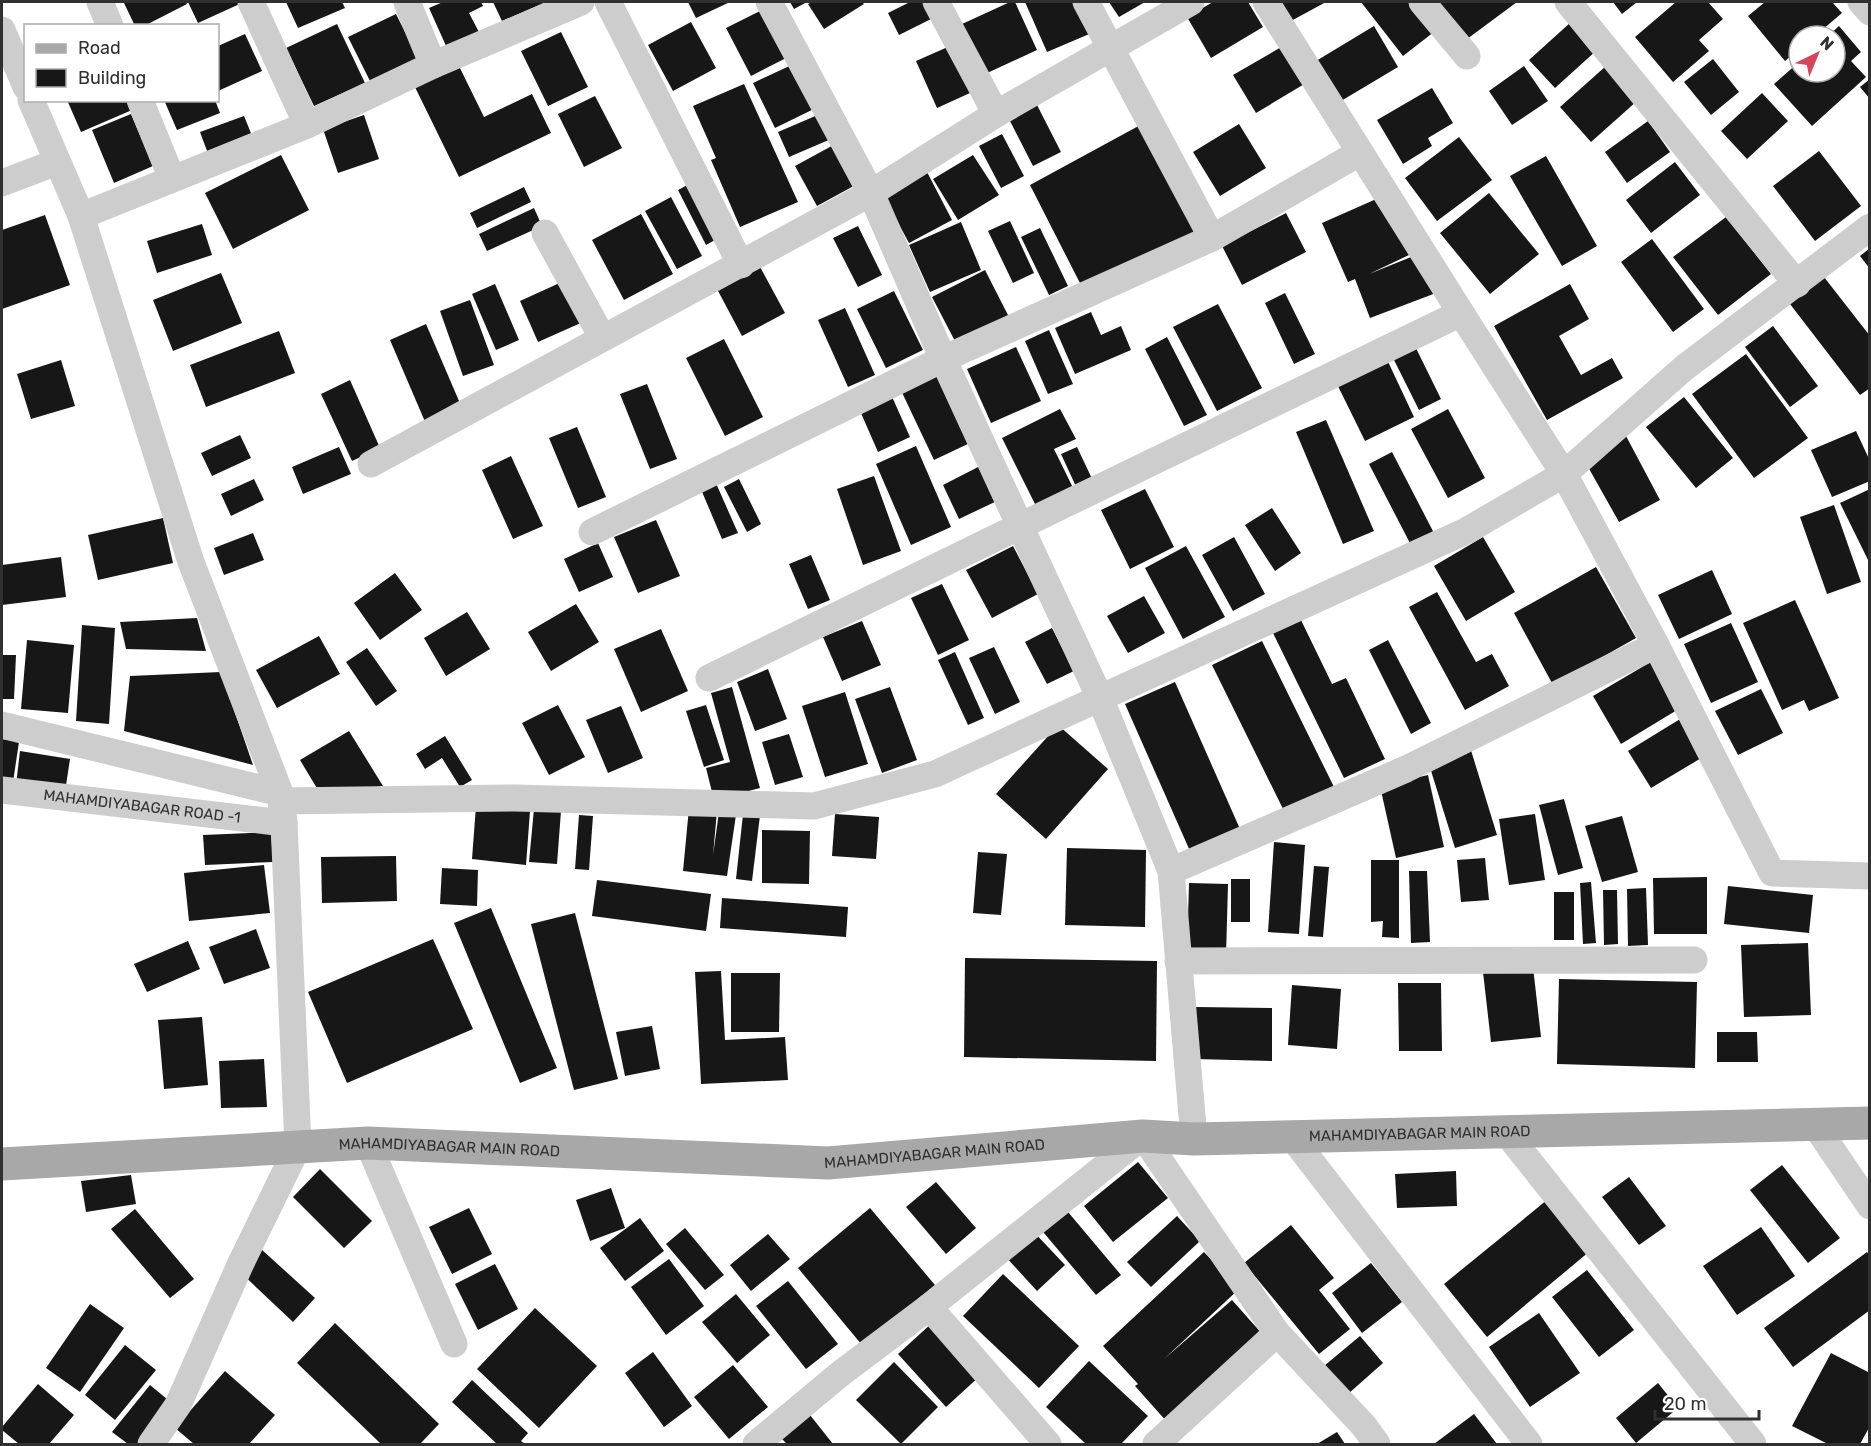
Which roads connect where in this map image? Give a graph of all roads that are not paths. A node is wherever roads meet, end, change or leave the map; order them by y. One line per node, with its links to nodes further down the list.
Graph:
1 (100, 2): 15 (street)
2 (251, 2): 24 (street)
3 (406, 2): 19 (street)
4 (608, 2): 34 (street)
5 (770, 2): 29 (street)
6 (936, 2): 23 (street)
7 (1086, 2): 17 (street)
8 (1191, 2): 17 (street)
9 (1266, 2): 25 (street)
10 (1422, 2): 18 (street)
11 (1568, 2): 35 (street)
12 (1861, 2): 14 (street)
13 (567, 5): 19 (street)
14 (1869, 12)
15 (109, 24)
16 (2, 30): 20 (street)
17 (1112, 48): 23 (street); 33 (street)
18 (1467, 56)
19 (434, 65): 24 (street)
20 (24, 82)
21 (32, 102): 26 (street)
22 (141, 102): 27 (street)
23 (996, 114): 29 (street)
24 (307, 124): 27 (street)
25 (1359, 153): 33 (street); 36 (street)
26 (57, 162): 28 (street); 30 (street)
27 (172, 179): 30 (street)
28 (2, 183)
29 (871, 193): 34 (street); 38 (street)
30 (81, 216): 48 (street)
31 (1869, 227): 35 (street)
32 (545, 233): 37 (street)
33 (1212, 238): 38 (street)
34 (741, 265): 37 (street)
35 (1797, 284): 40 (street)
36 (1461, 313): 40 (street); 41 (street)
37 (602, 337): 39 (street)
38 (943, 359): 41 (street); 42 (street)
39 (370, 464)
40 (1564, 474): 43 (street); 45 (street)
41 (1020, 526): 44 (street); 45 (street)
42 (592, 532)
43 (1656, 645): 49 (street); 50 (street)
44 (709, 678)
45 (1100, 698): 48 (street); 49 (street)
46 (2, 725): 48 (street)
47 (2, 790): 48 (street, MAHAMDIYABAGAR ROAD -1)
48 (282, 806): 60 (street)
49 (1171, 871): 52 (street)
50 (1869, 876)
51 (1694, 960): 52 (street)
52 (1178, 961): 58 (street)
53 (1869, 1123): 54 (main road, MAHAMDIYABAGAR MAIN ROAD)
54 (1815, 1125): 55 (main road, MAHAMDIYABAGAR MAIN ROAD); 62 (street)
55 (1506, 1132): 57 (main road, MAHAMDIYABAGAR MAIN ROAD); 72 (street)
56 (1143, 1136): 58 (main road, MAHAMDIYABAGAR MAIN ROAD); 59 (main road, MAHAMDIYABAGAR MAIN ROAD); 63 (street); 64 (street)
57 (1293, 1137): 58 (main road, MAHAMDIYABAGAR MAIN ROAD); 71 (street)
58 (1194, 1139)
59 (368, 1143): 60 (main road, MAHAMDIYABAGAR MAIN ROAD); 65 (street)
60 (298, 1146): 61 (main road, MAHAMDIYABAGAR MAIN ROAD); 66 (street)
61 (2, 1164)
62 (1869, 1206)
63 (929, 1307): 67 (street); 68 (street)
64 (1277, 1333): 69 (street); 70 (street)
65 (454, 1344)
66 (151, 1444)
67 (756, 1444)
68 (1048, 1444)
69 (1156, 1444)
70 (1377, 1444)
71 (1529, 1444)
72 (1753, 1444)

